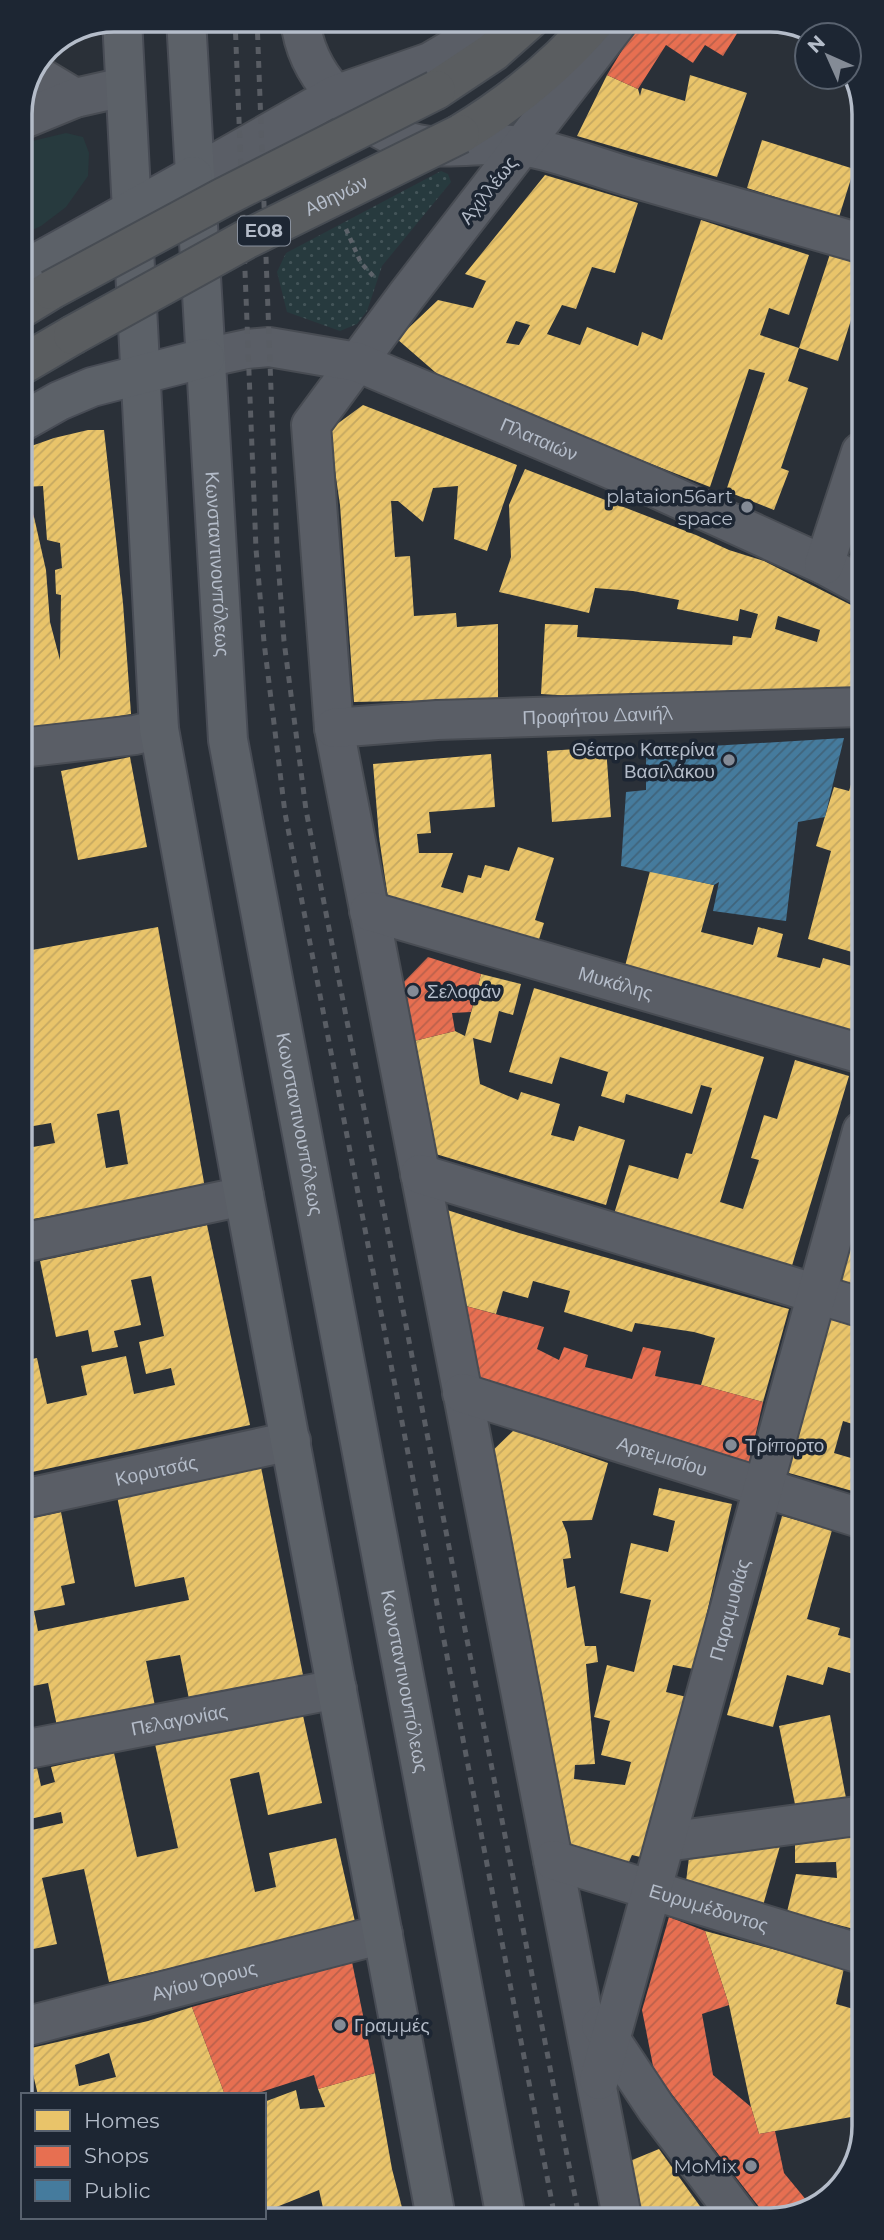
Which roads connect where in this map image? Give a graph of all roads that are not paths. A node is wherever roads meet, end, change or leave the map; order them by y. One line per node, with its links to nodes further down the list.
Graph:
1 (122, 32): 9 (main road)
2 (187, 32): 14 (main road, Κωνσταντινουπόλεως)
3 (303, 32): 10 (street)
4 (480, 32): 10 (street)
5 (515, 32): 18 (highway, ΕΟ8, bridge)
6 (586, 32): 20 (highway, Αθηνών / ΕΟ8, bridge)
7 (610, 32): 13 (street, Αχιλλέως)
8 (40, 77): 11 (street)
9 (124, 87): 11 (street); 15 (main road)
10 (335, 95): 13 (street); 14 (street)
11 (75, 99): 12 (street)
12 (32, 116)
13 (522, 146): 16 (street); 21 (street, Αχιλλέως)
14 (193, 176): 15 (main road); 19 (main road, Κωνσταντινουπόλεως)
15 (133, 210): 17 (main road); 22 (main road)
16 (852, 241)
17 (32, 265)
18 (32, 302)
19 (205, 358): 21 (street, Πλαταιών); 22 (main road); 57 (main road, Κωνσταντινουπόλεως)
20 (32, 359)
21 (356, 362): 25 (street, Πλαταιών); 28 (street)
22 (140, 374): 23 (main road); 29 (main road)
23 (32, 416)
24 (852, 479): 25 (street)
25 (824, 565): 26 (street, Πλαταιών)
26 (852, 580)
27 (852, 707): 28 (street, Προφήτου Δανιήλ)
28 (334, 728): 31 (street)
29 (159, 729): 30 (street); 35 (main road)
30 (32, 747)
31 (369, 911): 32 (street, Μυκάλης); 34 (street)
32 (852, 1051)
33 (852, 1166): 37 (street, Παραμυθιάς)
34 (420, 1174): 37 (street); 39 (street)
35 (244, 1196): 36 (street); 40 (main road)
36 (31, 1241)
37 (817, 1294): 38 (street); 41 (street, Παραμυθιάς)
38 (852, 1305)
39 (463, 1393): 41 (street, Αρτεμισίου); 48 (street)
40 (291, 1441): 42 (street, Κορυτσάς); 44 (main road)
41 (764, 1487): 43 (street, Αρτεμισίου); 47 (street, Παραμυθιάς)
42 (31, 1497)
43 (852, 1515)
44 (337, 1689): 45 (street, Πελαγονίας); 50 (main road)
45 (31, 1748)
46 (852, 1817): 47 (street)
47 (666, 1842): 49 (street, Παραμυθιάς)
48 (553, 1860): 49 (street, Ευρυμέδοντος); 52 (street)
49 (652, 1889): 51 (street, Ευρυμέδοντος); 54 (street, Παραμυθιάς)
50 (383, 1934): 53 (street, Αγίου Όρους); 56 (main road)
51 (852, 1951)
52 (582, 1999): 54 (street); 55 (street)
53 (31, 2025)
54 (611, 2039): 55 (street, Παραμυθιάς); 59 (street)
55 (597, 2089): 58 (street)
56 (434, 2208)
57 (504, 2208)
58 (620, 2208)
59 (732, 2208)

